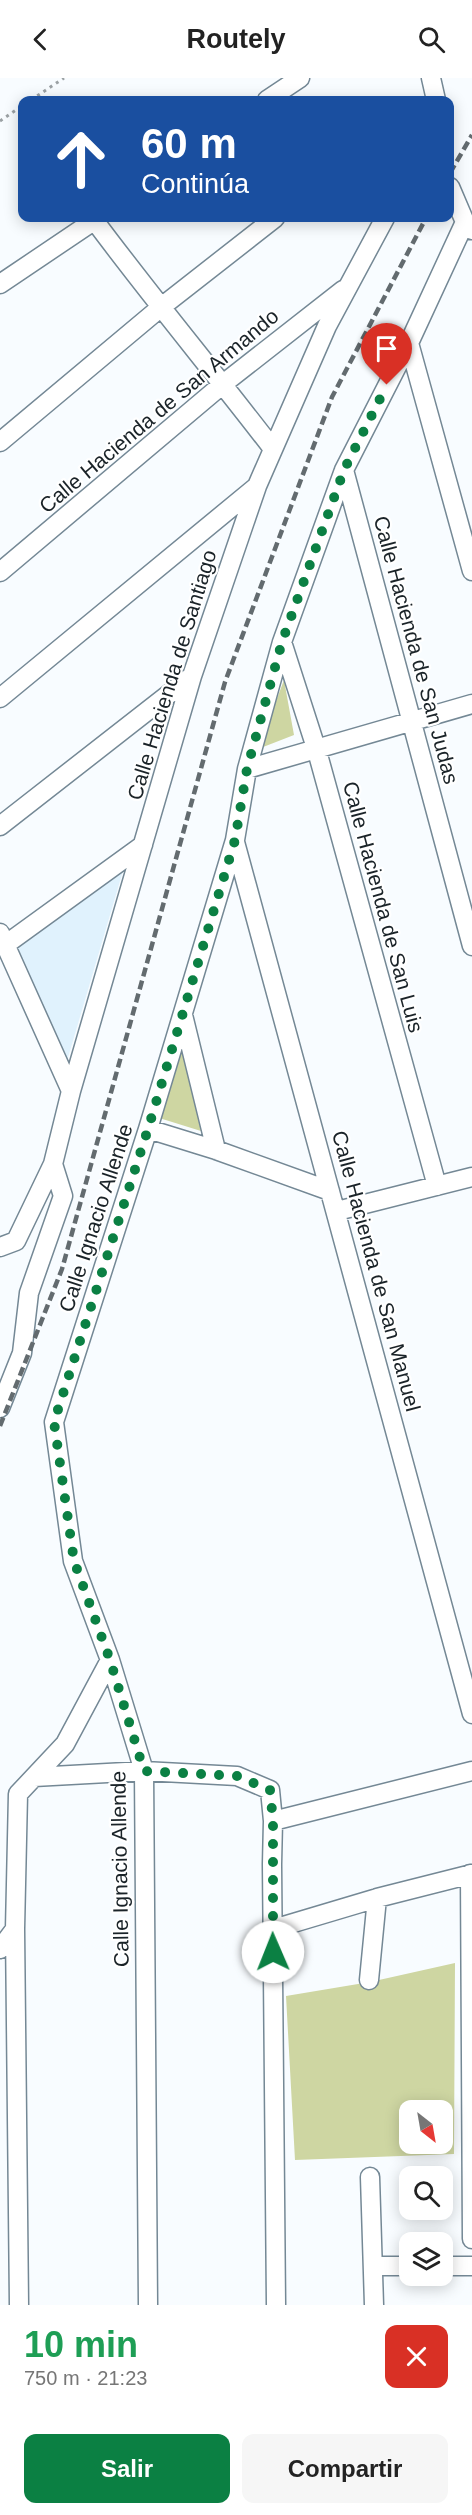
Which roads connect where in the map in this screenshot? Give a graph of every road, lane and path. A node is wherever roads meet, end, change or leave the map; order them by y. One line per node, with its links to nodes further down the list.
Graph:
1 (64, 78): 3 (path)
2 (300, 78): 4 (street)
3 (36, 96)
4 (273, 96)
5 (18, 109): 6 (path)
6 (0, 121)
7 (454, 195): 12 (street, Calle Ignacio Allende)
8 (92, 222): 13 (street)
9 (98, 222): 15 (street)
10 (270, 222): 15 (street)
11 (383, 222): 14 (street, Calle Hacienda de Santiago)
12 (469, 226): 16 (street, Calle Ignacio Allende)
13 (0, 284)
14 (347, 286): 17 (street, Calle Hacienda de San Armando); 19 (street, Calle Hacienda de Santiago)
15 (160, 308): 17 (street); 18 (street)
16 (409, 343): 20 (street, Calle Ignacio Allende); 22 (street)
17 (223, 384): 19 (street); 23 (street, Calle Hacienda de San Armando)
18 (0, 442)
19 (273, 448): 21 (street, Calle Hacienda de Santiago)
20 (344, 470): 24 (street, Calle Ignacio Allende); 28 (street, Calle Hacienda de San Judas)
21 (257, 486): 25 (street, Calle Hacienda de Santiago); 26 (street)
22 (472, 571)
23 (0, 572)
24 (282, 642): 29 (street, Calle Hacienda de San Luis); 30 (street, Calle Ignacio Allende)
25 (192, 676): 31 (street); 33 (street, Calle Hacienda de Santiago)
26 (0, 698)
27 (472, 704): 28 (street)
28 (412, 722): 29 (street); 35 (street, Calle Hacienda de San Judas)
29 (317, 751): 30 (street); 42 (street, Calle Hacienda de San Luis)
30 (247, 769): 32 (street, Calle Ignacio Allende)
31 (0, 826)
32 (235, 840): 36 (street, Calle Ignacio Allende); 43 (street, Calle Hacienda de San Manuel)
33 (143, 844): 34 (street); 37 (street, Calle Hacienda de Santiago)
34 (2, 939): 37 (street)
35 (472, 946)
36 (183, 1015): 38 (street, Calle Ignacio Allende); 39 (street)
37 (71, 1091): 40 (street, Calle Hacienda de Santiago)
38 (148, 1129): 39 (street); 47 (street, Calle Ignacio Allende)
39 (216, 1150): 43 (street)
40 (53, 1164): 45 (street, Calle Hacienda de Santiago); 46 (street)
41 (472, 1177): 42 (street)
42 (437, 1186): 44 (street)
43 (330, 1191): 44 (street, Calle Hacienda de San Manuel)
44 (337, 1211): 48 (street, Calle Hacienda de San Manuel)
45 (0, 1247)
46 (0, 1408)
47 (110, 1660): 50 (street, Calle Ignacio Allende); 52 (street)
48 (467, 1673): 49 (street, Calle Hacienda de San Manuel)
49 (472, 1714)
50 (144, 1771): 52 (street); 53 (street); 67 (street, Calle Ignacio Allende)
51 (472, 1772): 53 (street)
52 (34, 1777): 56 (street)
53 (273, 1821): 57 (street)
54 (471, 1874): 55 (street); 61 (street)
55 (377, 1898): 57 (street); 59 (street)
56 (15, 1929): 58 (street); 66 (street)
57 (273, 1929): 68 (street)
58 (0, 1948)
59 (369, 1980)
60 (370, 2177): 62 (street)
61 (472, 2239)
62 (374, 2266): 63 (street); 69 (street)
63 (399, 2266)
64 (453, 2266): 65 (street)
65 (472, 2266)
66 (20, 2305)
67 (148, 2305)
68 (276, 2305)
69 (374, 2305)

